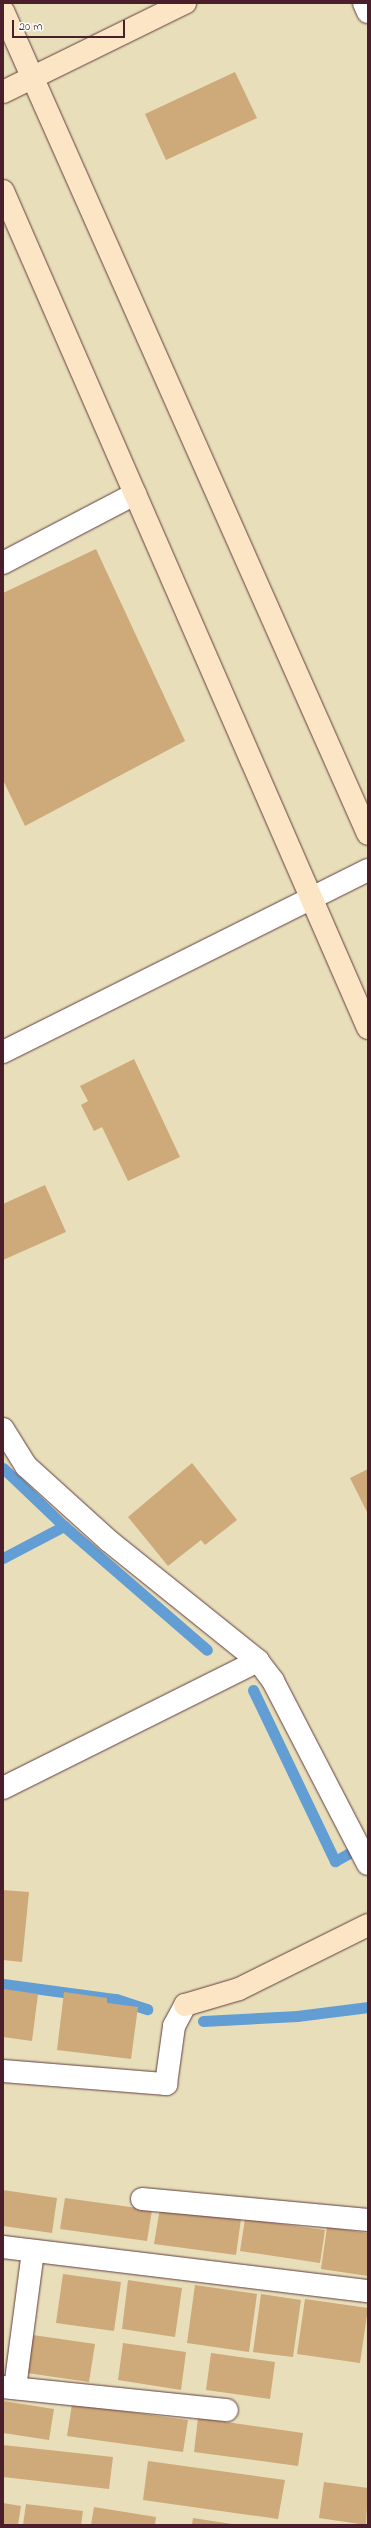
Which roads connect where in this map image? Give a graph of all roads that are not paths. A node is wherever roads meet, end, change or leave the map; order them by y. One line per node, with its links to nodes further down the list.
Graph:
1 (186, 3): 5 (street)
2 (364, 3): 4 (street)
3 (3, 11): 5 (street)
4 (368, 12)
5 (32, 78): 6 (street); 10 (street)
6 (3, 92)
7 (3, 191): 8 (street)
8 (135, 494): 9 (street); 12 (street)
9 (3, 563)
10 (368, 834)
11 (368, 870): 12 (street)
12 (312, 898): 13 (street); 14 (street)
13 (368, 1028)
14 (3, 1052)
15 (3, 1430): 16 (street)
16 (258, 1661): 17 (street); 18 (street)
17 (3, 1788)
18 (362, 1853)
19 (368, 1925): 20 (street)
20 (3, 2071)
21 (142, 2199): 22 (street)
22 (368, 2220)
23 (3, 2247): 24 (street)
24 (33, 2251): 25 (street); 26 (street)
25 (368, 2291)
26 (9, 2387): 27 (street)
27 (227, 2410)

